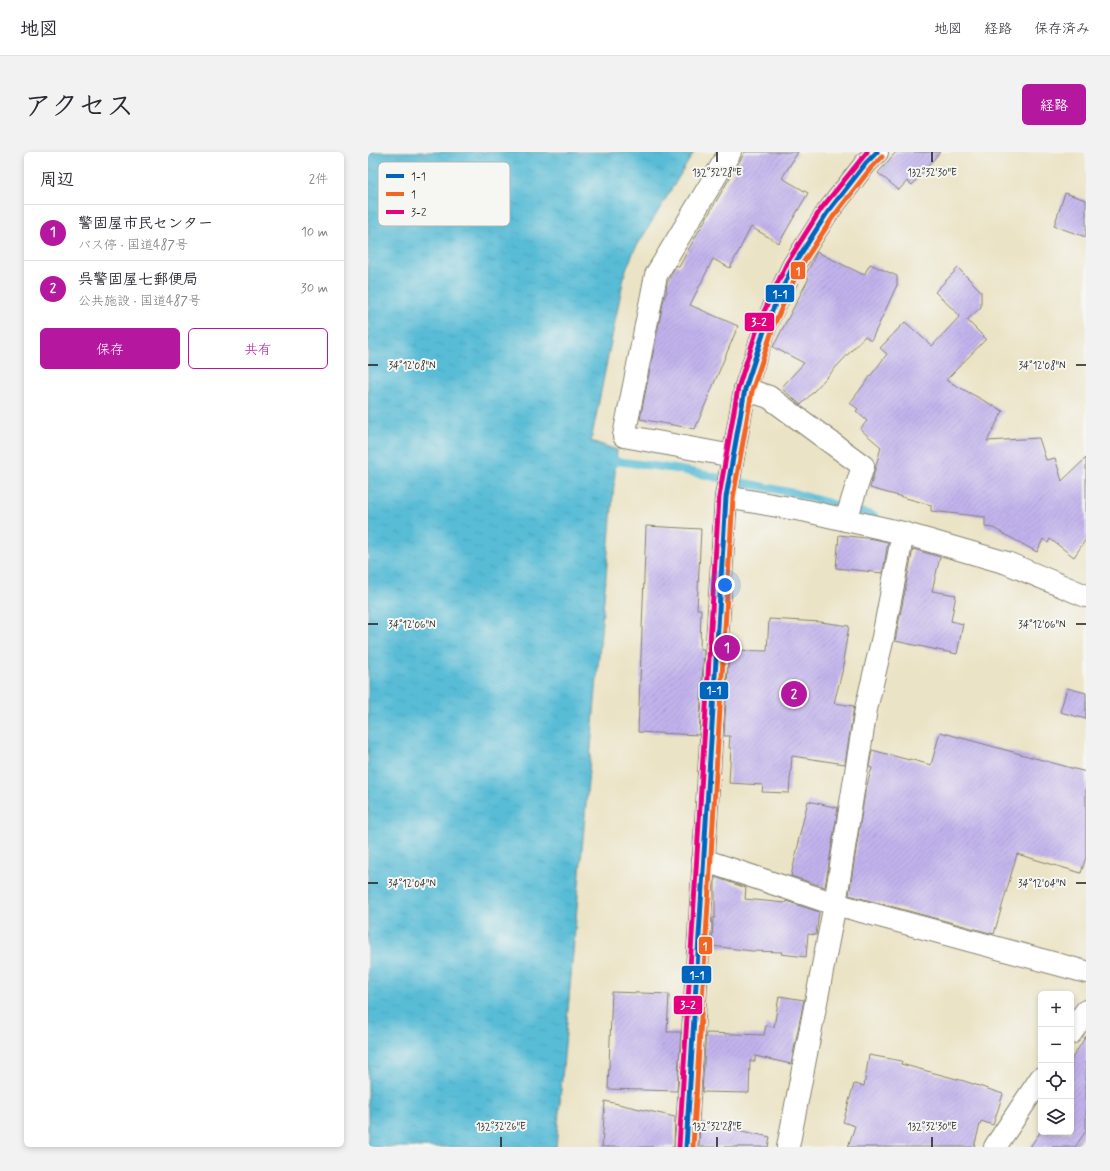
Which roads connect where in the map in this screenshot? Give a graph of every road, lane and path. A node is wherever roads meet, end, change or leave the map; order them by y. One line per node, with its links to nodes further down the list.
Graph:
1 (730, 152): 4 (main road)
2 (877, 152): 3 (main road)
3 (745, 389): 4 (main road); 6 (main road)
4 (733, 456): 5 (main road)
5 (726, 497): 6 (main road); 9 (main road)
6 (846, 520): 7 (main road)
7 (903, 533): 8 (main road); 10 (main road)
8 (1086, 596)
9 (703, 860): 10 (main road); 15 (main road)
10 (835, 904): 11 (main road); 16 (main road)
11 (1086, 972)
12 (1086, 1011): 13 (main road)
13 (1074, 1029)
14 (1038, 1083): 17 (main road)
15 (686, 1147)
16 (788, 1147)
17 (996, 1147)

